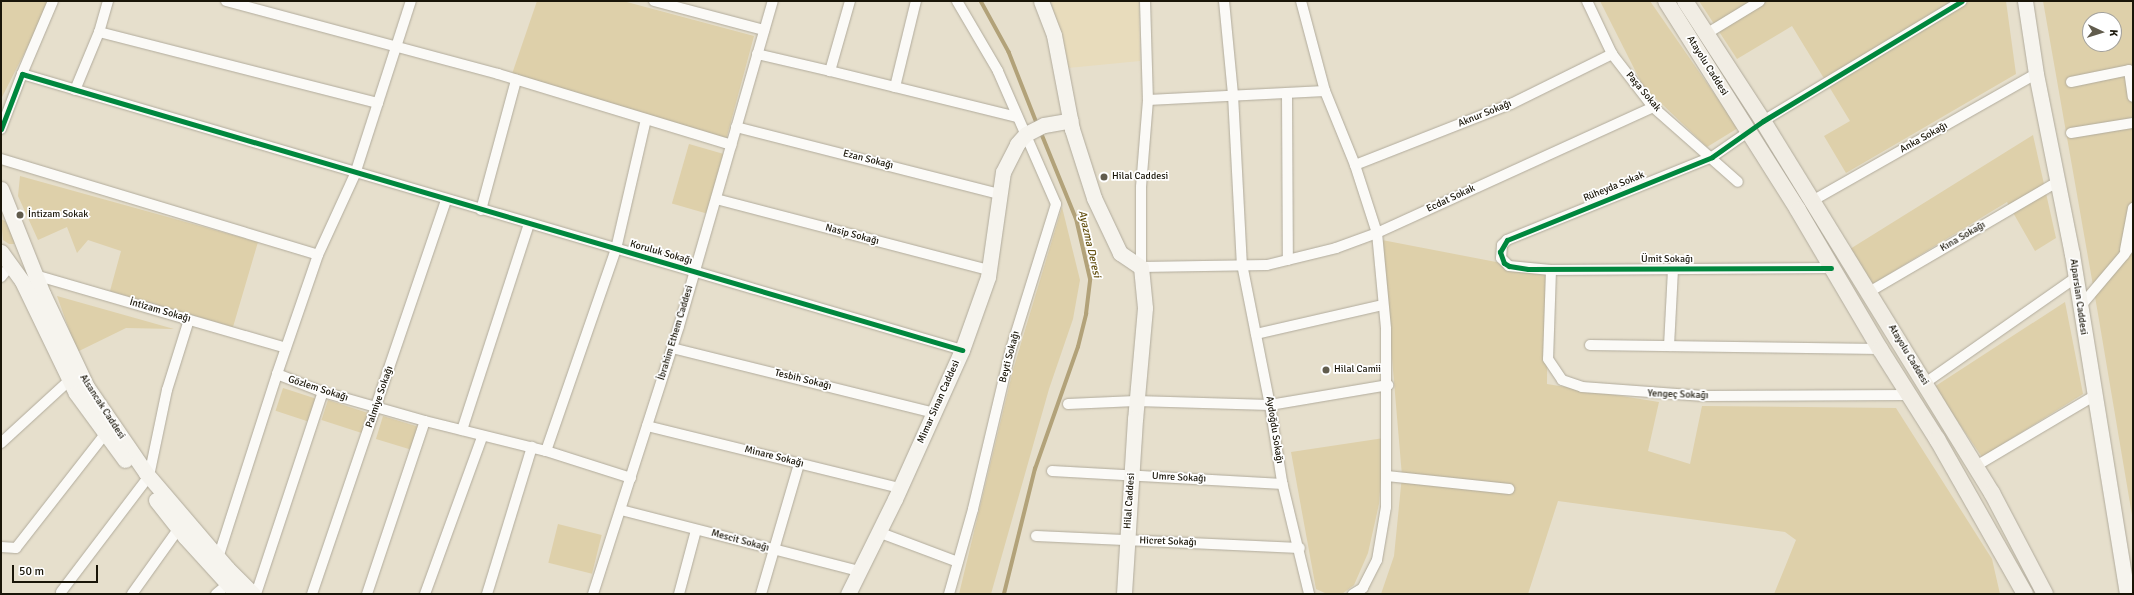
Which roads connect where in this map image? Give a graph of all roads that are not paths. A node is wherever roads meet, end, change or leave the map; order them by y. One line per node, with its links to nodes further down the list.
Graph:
1 (53, 1): 30 (street)
2 (108, 1): 24 (street)
3 (226, 1): 20 (street)
4 (411, 1): 26 (street)
5 (654, 1): 21 (street)
6 (773, 1): 23 (street, İbrahim Ethem Caddesi)
7 (850, 1): 29 (street)
8 (916, 1): 34 (street)
9 (957, 1): 43 (street, Beyti Sokağı)
10 (1041, 1): 45 (street)
11 (1145, 1): 40 (street)
12 (1224, 1): 38 (street, Aydoğdu Sokağı)
13 (1301, 1): 36 (street)
14 (1587, 1): 28 (street, Paşa Sokak)
15 (1666, 1): 51 (main road, Atayolu Caddesi)
16 (1685, 1): 25 (main road, Atayolu Caddesi)
17 (1760, 1): 25 (street)
18 (1962, 1): 22 (street)
19 (2025, 1): 31 (street, Alparslan Caddesi)
20 (241, 3): 26 (street)
21 (673, 3): 23 (street)
22 (1947, 4): 46 (street)
23 (764, 30): 27 (street, İbrahim Ethem Caddesi)
24 (98, 32): 35 (street); 41 (street)
25 (1706, 34): 46 (main road, Atayolu Caddesi)
26 (396, 47): 32 (street); 41 (street)
27 (757, 54): 29 (street); 48 (street, İbrahim Ethem Caddesi)
28 (1612, 54): 42 (street, Paşa Sokak); 56 (street, Aknur Sokağı)
29 (830, 71): 34 (street)
30 (22, 74): 35 (street, Koruluk Sokağı); 49 (street)
31 (2036, 74): 59 (street, Alparslan Caddesi); 64 (street, Anka Sokağı)
32 (516, 80): 44 (street); 66 (street)
33 (2071, 82): 39 (street)
34 (895, 87): 43 (street)
35 (75, 90): 57 (street, Koruluk Sokağı)
36 (1325, 91): 37 (street); 56 (street)
37 (1287, 93): 38 (street); 75 (street)
38 (1233, 95): 40 (street); 77 (street, Aydoğdu Sokağı)
39 (2133, 97)
40 (1148, 100): 78 (street)
41 (378, 103): 57 (street)
42 (1653, 107): 54 (street, Paşa Sokak); 68 (street, Ecdat Sokak)
43 (1017, 117): 50 (street, Beyti Sokağı)
44 (646, 119): 53 (street); 70 (street)
45 (1070, 120): 50 (street); 78 (street)
46 (1763, 121): 51 (street); 64 (main road, Atayolu Caddesi)
47 (2133, 123): 52 (street)
48 (736, 127): 53 (street, İbrahim Ethem Caddesi); 60 (street, Ezan Sokağı)
49 (1, 129)
50 (1034, 130): 60 (street, Mimar Sinan Caddesi); 138 (street, Beyti Sokağı)
51 (1748, 132): 54 (street, Rüheyda Sokak); 79 (main road, Atayolu Caddesi)
52 (2071, 134)
53 (731, 145): 62 (street, İbrahim Ethem Caddesi)
54 (1712, 157): 58 (street, Paşa Sokak); 76 (street, Rüheyda Sokak)
55 (1, 159): 73 (street)
56 (1355, 165): 68 (street)
57 (355, 174): 63 (street, Koruluk Sokağı); 73 (street)
58 (1738, 182)
59 (2057, 182): 86 (street, Alparslan Caddesi); 87 (street, Kına Sokağı)
60 (999, 194): 81 (street, Mimar Sinan Caddesi)
61 (2, 196): 72 (street, Alsancak Caddesi)
62 (716, 199): 81 (street, Nasip Sokağı); 84 (street, İbrahim Ethem Caddesi)
63 (446, 200): 66 (street, Koruluk Sokağı); 108 (street, Palmiye Sokağı)
64 (1812, 200): 87 (main road, Atayolu Caddesi)
65 (2133, 208): 74 (street)
66 (481, 210): 67 (street, Koruluk Sokağı)
67 (528, 224): 70 (street, Koruluk Sokağı); 113 (street)
68 (1377, 233): 75 (street, Ecdat Sokak); 88 (street)
69 (2133, 242): 74 (street)
70 (616, 249): 84 (street, Koruluk Sokağı); 117 (street)
71 (1, 252): 83 (street, Alsancak Caddesi)
72 (25, 252): 83 (street); 85 (street, Alsancak Caddesi)
73 (318, 255): 94 (street)
74 (2124, 255): 89 (street)
75 (1288, 260): 77 (street, Ecdat Sokak)
76 (1504, 263): 82 (street, Ümit Sokağı)
77 (1242, 264): 78 (street, Ecdat Sokak); 91 (street, Aydoğdu Sokağı)
78 (1141, 267): 105 (street, Hilal Caddesi)
79 (1831, 268): 80 (street, Ümit Sokağı); 96 (main road, Atayolu Caddesi)
80 (1673, 269): 82 (street, Ümit Sokağı); 93 (street)
81 (989, 270): 97 (street, Mimar Sinan Caddesi)
82 (1551, 270): 103 (street, Yengeç Sokağı)
83 (6, 271): 99 (street, Alsancak Caddesi)
84 (695, 272): 95 (street, İbrahim Ethem Caddesi); 97 (street, Koruluk Sokağı)
85 (35, 275): 90 (street, İntizam Sokağı); 99 (street, Alsancak Caddesi)
86 (2075, 278): 89 (street, Alparslan Caddesi); 100 (street)
87 (1869, 292): 100 (main road, Atayolu Caddesi)
88 (1383, 305): 91 (street); 101 (street)
89 (2079, 308): 104 (street, Alparslan Caddesi)
90 (188, 320): 94 (street, İntizam Sokağı); 124 (street)
91 (1256, 334): 107 (street, Aydoğdu Sokağı)
92 (1590, 345): 93 (street)
93 (1669, 346): 96 (street)
94 (286, 348): 98 (street)
95 (672, 348): 109 (street, Tesbih Sokağı); 111 (street, İbrahim Ethem Caddesi)
96 (1880, 349): 103 (main road, Atayolu Caddesi)
97 (962, 350): 109 (street, Mimar Sinan Caddesi)
98 (277, 374): 102 (street, Gözlem Sokağı); 137 (street, Gözlem Sokağı)
99 (75, 375): 112 (street, Alsancak Caddesi); 115 (street)
100 (1925, 383): 119 (main road, Atayolu Caddesi)
101 (1388, 385): 107 (street); 122 (street)
102 (323, 392): 108 (street, Gözlem Sokağı); 146 (street)
103 (1909, 396): 143 (main road, Atayolu Caddesi)
104 (2094, 396): 119 (street); 159 (street, Alparslan Caddesi)
105 (1136, 401): 106 (street); 107 (street); 121 (street, Hilal Caddesi)
106 (1068, 404)
107 (1270, 405): 125 (street, Aydoğdu Sokağı)
108 (376, 407): 110 (street, Gözlem Sokağı); 147 (street, Palmiye Sokağı)
109 (934, 413): 126 (street, Mimar Sinan Caddesi)
110 (425, 421): 113 (street, Gözlem Sokağı); 148 (street)
111 (647, 426): 118 (street, Minare Sokağı); 123 (street, İbrahim Ethem Caddesi)
112 (109, 429): 124 (street, Alsancak Caddesi); 134 (street)
113 (462, 430): 114 (street, Gözlem Sokağı)
114 (482, 437): 116 (street, Gözlem Sokağı); 149 (street)
115 (1, 443)
116 (532, 447): 117 (street, Gözlem Sokağı); 150 (street)
117 (546, 451): 123 (street, Gözlem Sokağı)
118 (799, 464): 126 (street, Minare Sokağı); 136 (street)
119 (1976, 466): 158 (main road, Atayolu Caddesi)
120 (1052, 470): 121 (street, Umre Sokağı)
121 (1131, 475): 125 (street, Umre Sokağı); 133 (street, Hilal Caddesi)
122 (1387, 476): 127 (street); 157 (street)
123 (631, 478): 128 (street, İbrahim Ethem Caddesi)
124 (146, 480): 129 (street, Alsancak Caddesi); 142 (street)
125 (1283, 484): 135 (street, Aydoğdu Sokağı)
126 (900, 488): 131 (street, Mimar Sinan Caddesi)
127 (1509, 489)
128 (621, 510): 130 (street, Mescit Sokağı); 151 (street, İbrahim Ethem Caddesi)
129 (182, 524): 137 (street, Alsancak Caddesi); 140 (street, Alsancak Caddesi); 144 (street)
130 (696, 530): 136 (street, Mescit Sokağı); 152 (street)
131 (878, 532): 138 (street); 139 (street, Mimar Sinan Caddesi)
132 (1036, 536): 133 (street, Hicret Sokağı)
133 (1127, 540): 135 (street, Hicret Sokağı); 155 (street, Hilal Caddesi)
134 (1, 547)
135 (1300, 548): 156 (street, Aydoğdu Sokağı)
136 (772, 550): 139 (street, Mescit Sokağı); 153 (street)
137 (218, 558): 146 (street, Alsancak Caddesi)
138 (958, 562): 141 (street, Beyti Sokağı)
139 (859, 571): 154 (street, Mimar Sinan Caddesi)
140 (233, 589): 145 (street)
141 (950, 590)
142 (61, 592)
143 (2021, 593)
144 (132, 594)
145 (216, 594)
146 (254, 594)
147 (312, 594)
148 (367, 594)
149 (425, 594)
150 (486, 594)
151 (593, 594)
152 (679, 594)
153 (760, 594)
154 (848, 594)
155 (1124, 594)
156 (1309, 594)
157 (1353, 594)
158 (2045, 594)
159 (2127, 594)

